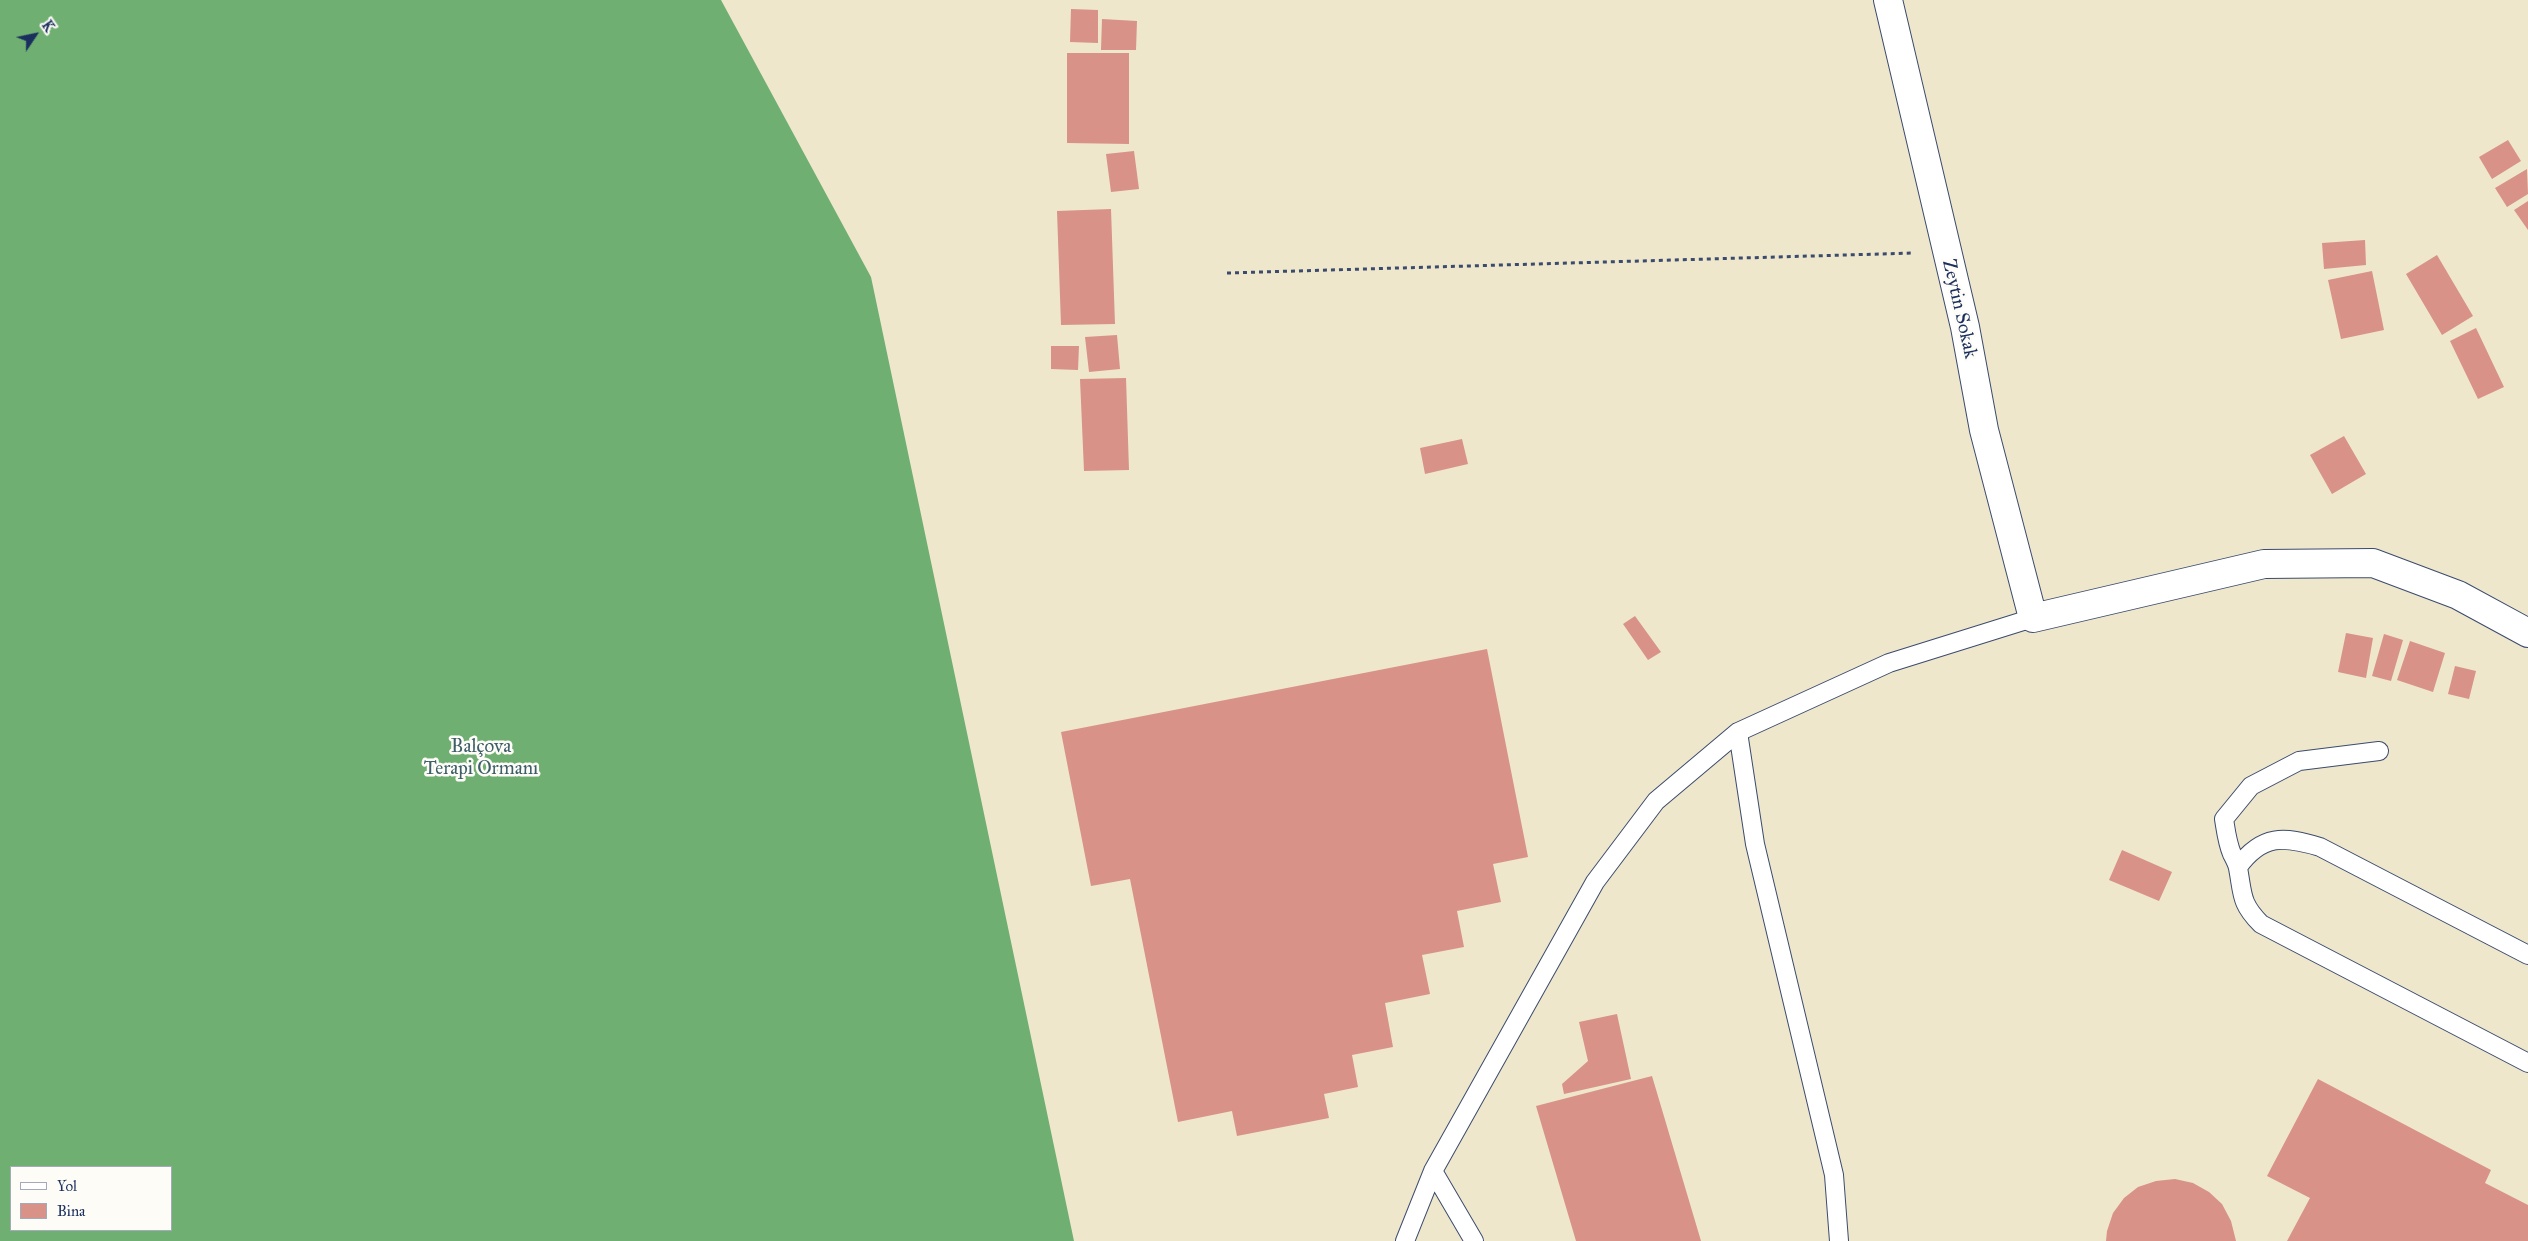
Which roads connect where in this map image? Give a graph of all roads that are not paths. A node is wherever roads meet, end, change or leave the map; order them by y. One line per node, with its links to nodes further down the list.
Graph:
1 (1888, 0): 2 (street, Zeytin Sokak)
2 (2033, 618): 3 (street); 4 (lane)
3 (2527, 627)
4 (1738, 732): 9 (lane); 12 (lane)
5 (2379, 751): 6 (lane)
6 (2238, 867): 7 (lane); 8 (lane)
7 (2528, 955)
8 (2528, 1063)
9 (1433, 1171): 10 (lane); 11 (lane)
10 (1405, 1241)
11 (1474, 1241)
12 (1839, 1241)

